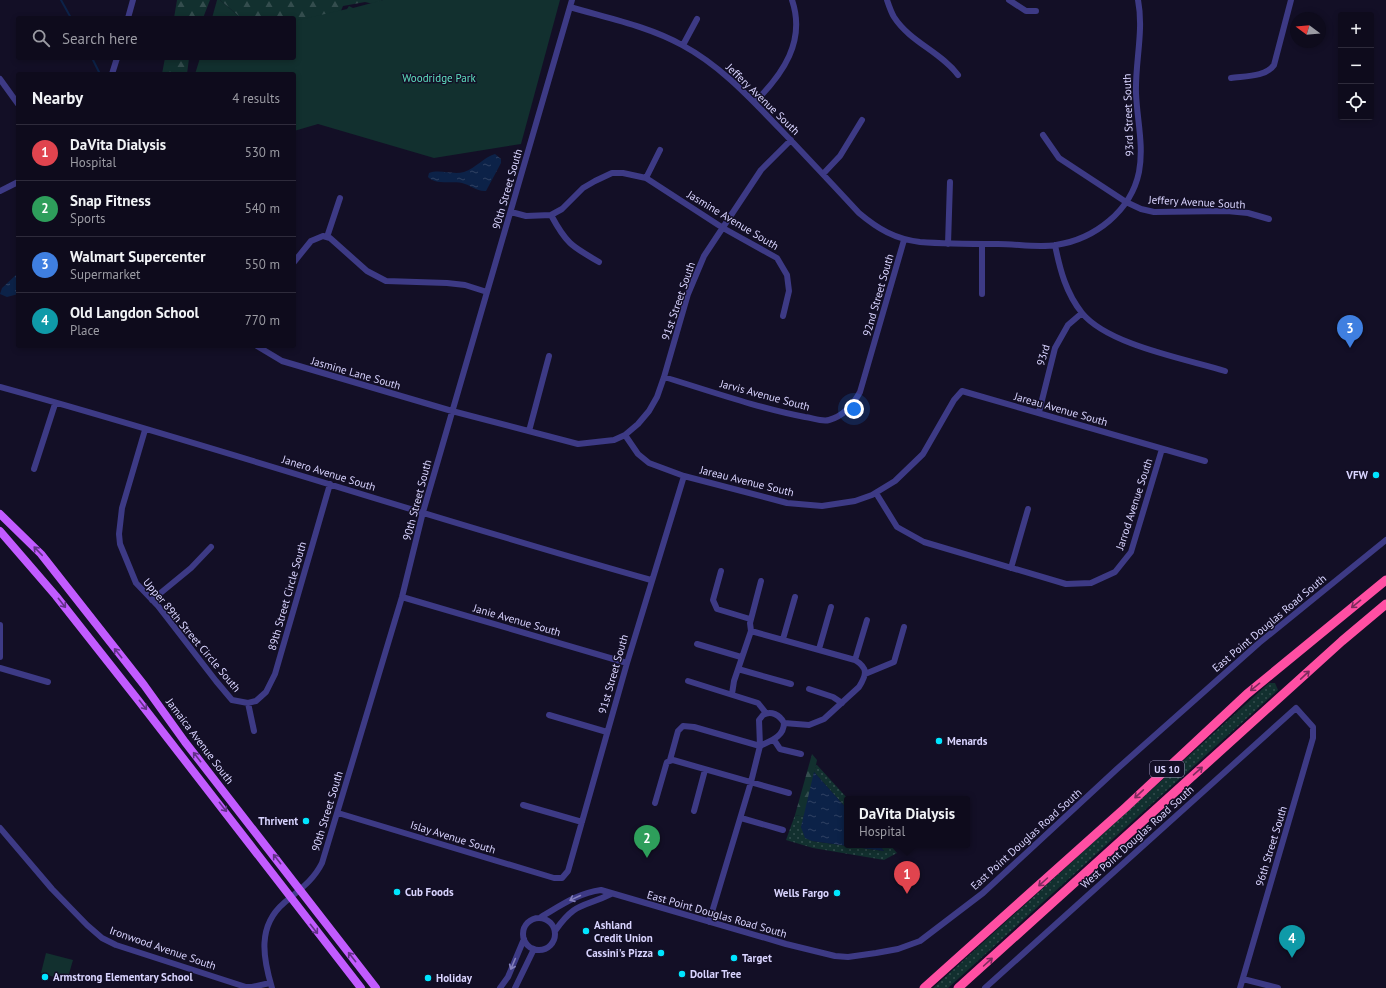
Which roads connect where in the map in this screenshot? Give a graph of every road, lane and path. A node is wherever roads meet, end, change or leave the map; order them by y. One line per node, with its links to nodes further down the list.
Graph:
1 (133, 0): 10 (street)
2 (572, 0): 8 (street, 90th Street South)
3 (792, 0): 19 (street)
4 (887, 0): 15 (street)
5 (1009, 0): 9 (street)
6 (1138, 0): 30 (street, 93rd Street South)
7 (1291, 0): 16 (street)
8 (570, 7): 12 (street, Jeffery Avenue South); 31 (street, 90th Street South)
9 (1036, 11)
10 (129, 16)
11 (697, 19): 12 (street)
12 (683, 45): 19 (street, Jeffery Avenue South)
13 (116, 60): 14 (street)
14 (113, 72)
15 (958, 75)
16 (1231, 78)
17 (0, 79): 18 (street)
18 (16, 101)
19 (755, 102): 22 (street, Jeffery Avenue South)
20 (862, 120): 24 (street)
21 (1043, 135): 30 (street)
22 (791, 140): 24 (street, Jeffery Avenue South); 34 (street, 91st Street South)
23 (660, 150): 25 (street)
24 (823, 174): 36 (street, Jeffery Avenue South)
25 (646, 178): 32 (street, Jasmine Avenue South); 34 (street, Jasmine Avenue South)
26 (950, 182): 37 (street)
27 (16, 183): 28 (street)
28 (0, 191)
29 (340, 198): 35 (street)
30 (1126, 202): 33 (street, Jeffery Avenue South); 39 (street, Jeffery Avenue South)
31 (511, 212): 32 (street, Jasmine Avenue South); 42 (street, 90th Street South)
32 (551, 214): 41 (street)
33 (1269, 219)
34 (723, 228): 45 (street, Jasmine Avenue South); 50 (street, 91st Street South)
35 (327, 237): 40 (street); 42 (street)
36 (904, 240): 37 (street, Jeffery Avenue South); 48 (street, 92nd Street South)
37 (948, 244): 38 (street, Jeffery Avenue South)
38 (982, 244): 39 (street, Jeffery Avenue South); 43 (street)
39 (1055, 245): 44 (street)
40 (296, 260)
41 (599, 262)
42 (487, 292): 53 (street, 90th Street South)
43 (982, 294)
44 (1082, 313): 49 (street); 54 (street, 93rd)
45 (783, 316)
46 (259, 348): 53 (street, Jasmine Lane South)
47 (549, 356): 56 (street)
48 (871, 356): 50 (street, Jarvis Avenue South)
49 (1225, 371)
50 (664, 377): 57 (street, 91st Street South)
51 (0, 387): 52 (street, Janero Avenue South)
52 (55, 404): 55 (street, Janero Avenue South); 60 (street)
53 (452, 411): 56 (street); 65 (street, 90th Street South)
54 (1038, 412): 58 (street, Jareau Avenue South); 63 (street, Jareau Avenue South)
55 (146, 430): 62 (street, Janero Avenue South); 77 (street, Upper 89th Street Circle South)
56 (528, 431): 57 (street)
57 (625, 435): 61 (street, Jareau Avenue South)
58 (1162, 449): 59 (street, Jareau Avenue South); 70 (street, Jarrod Avenue South)
59 (1205, 461)
60 (34, 469)
61 (684, 476): 63 (street, Jareau Avenue South); 72 (street, 91st Street South)
62 (330, 484): 65 (street, Janero Avenue South); 101 (street, 89th Street Circle South)
63 (876, 492): 70 (street, Jarrod Avenue South)
64 (1028, 509): 70 (street)
65 (423, 512): 72 (street, Janero Avenue South); 75 (street, 90th Street South)
66 (0, 514): 124 (main road, Jamaica Avenue South, one-way to 66)
67 (0, 531): 126 (main road, Jamaica Avenue South, one-way to 126)
68 (1386, 540): 128 (street, East Point Douglas Road South)
69 (211, 547): 77 (street)
70 (1011, 568)
71 (721, 571): 80 (street)
72 (651, 580): 91 (street, 91st Street South)
73 (1386, 580): 132 (highway, US 10, one-way to 132)
74 (761, 581): 80 (street)
75 (402, 597): 91 (street, Janie Avenue South); 118 (street, 90th Street South)
76 (794, 597): 85 (street)
77 (152, 600): 101 (street, Upper 89th Street Circle South)
78 (1386, 604): 141 (highway, US 10, one-way to 78)
79 (831, 607): 87 (street)
80 (750, 619): 84 (street)
81 (867, 620): 90 (street)
82 (0, 625): 88 (street)
83 (904, 627): 94 (street)
84 (751, 631): 85 (street); 89 (street)
85 (783, 639): 87 (street)
86 (697, 644): 89 (street)
87 (819, 649): 90 (street)
88 (0, 657)
89 (741, 657): 93 (street)
90 (855, 660): 94 (street)
91 (627, 663): 107 (street, 91st Street South)
92 (0, 668): 96 (street)
93 (738, 669): 97 (street); 99 (street)
94 (865, 674): 100 (street)
95 (688, 681): 99 (street)
96 (48, 682)
97 (791, 684)
98 (809, 689): 100 (street)
99 (732, 694): 102 (street)
100 (842, 703): 105 (street)
101 (248, 704): 106 (street)
102 (766, 713): 105 (street); 109 (street)
103 (1302, 714): 133 (street, 96th Street South); 142 (street, West Point Douglas Road South)
104 (549, 715): 107 (street)
105 (784, 723): 108 (street)
106 (254, 731)
107 (607, 732): 120 (street, 91st Street South)
108 (774, 740): 109 (street); 110 (street)
109 (760, 746): 111 (street); 113 (street)
110 (801, 754)
111 (670, 760): 112 (street); 115 (street)
112 (705, 770): 113 (street); 117 (street)
113 (751, 782): 114 (street); 119 (street)
114 (789, 793)
115 (655, 803)
116 (523, 805): 120 (street)
117 (694, 810)
118 (338, 813): 123 (street, Islay Avenue South); 124 (street, 90th Street South)
119 (741, 818): 122 (street); 128 (street)
120 (582, 822): 123 (street, 91st Street South)
121 (0, 828): 134 (street, Ironwood Avenue South)
122 (783, 830)
123 (562, 878)
124 (300, 890): 126 (street, 90th Street South); 136 (main road, Jamaica Avenue South, one-way to 124)
125 (611, 894): 127 (street, East Point Douglas Road South, one-way to 127); 128 (street, East Point Douglas Road South); 129 (street)
126 (290, 898): 134 (street, 90th Street South); 135 (main road, Jamaica Avenue South, one-way to 135)
127 (541, 917): 129 (street); 130 (street)
128 (709, 922)
129 (555, 931): 131 (street)
130 (524, 939): 131 (street); 137 (street, one-way to 137)
131 (534, 949): 138 (street)
132 (952, 962): 139 (highway); 140 (highway, US 10)
133 (1243, 979): 143 (street, 96th Street South); 144 (street)
134 (271, 985)
135 (361, 988)
136 (376, 988)
137 (500, 988)
138 (515, 988)
139 (918, 988)
140 (924, 988)
141 (958, 988)
142 (986, 988)
143 (1240, 988)
144 (1278, 988)

